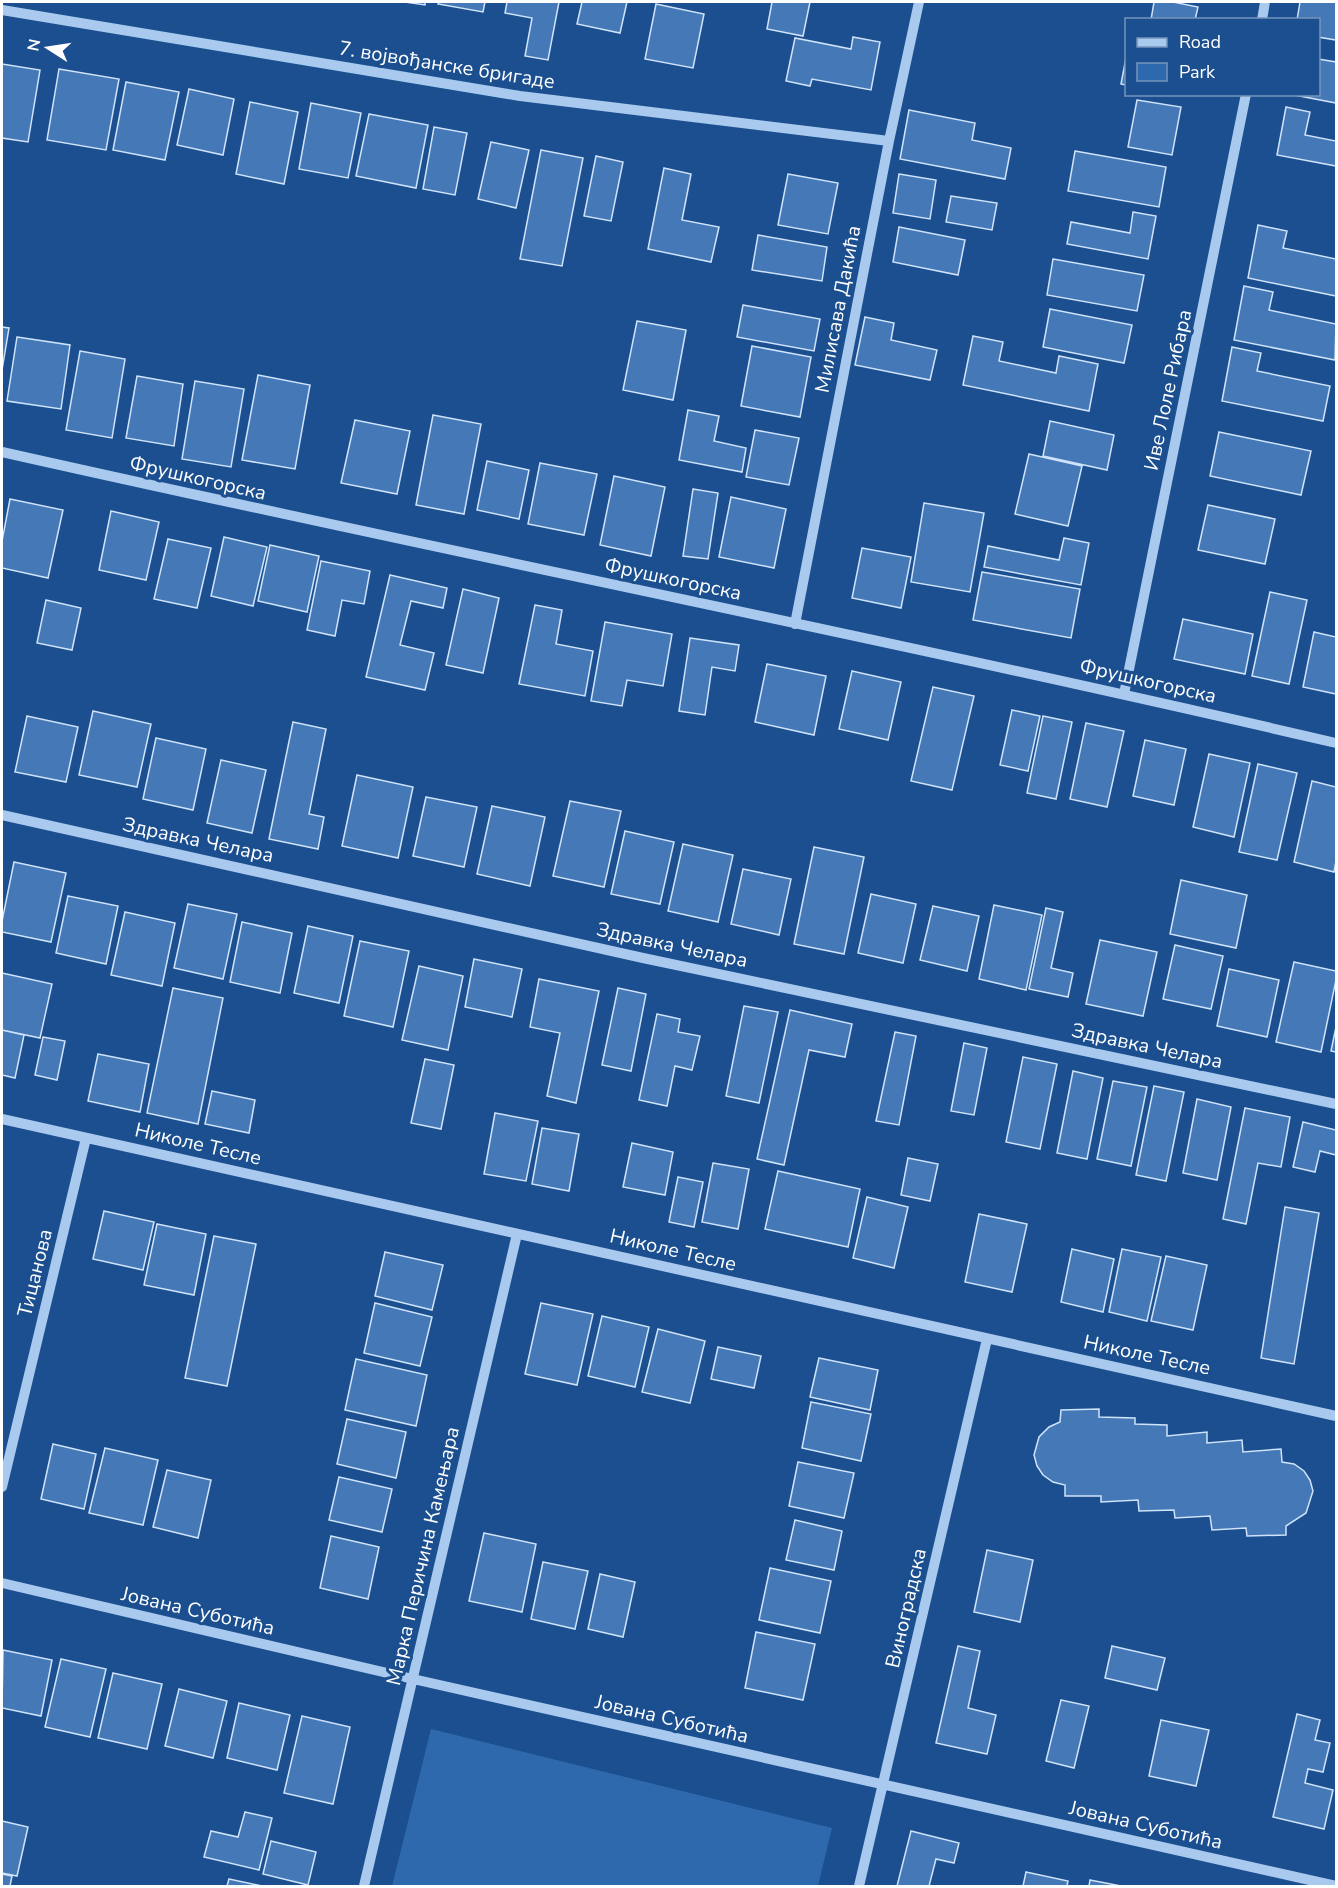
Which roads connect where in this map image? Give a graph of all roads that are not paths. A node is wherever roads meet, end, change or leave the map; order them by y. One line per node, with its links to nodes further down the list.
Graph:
1 (919, 2): 6 (street, Милисава Дакића)
2 (1265, 2): 4 (street)
3 (2, 10): 6 (street, 7. војвођанске бригаде)
4 (1262, 18)
5 (1246, 96): 9 (street, Иве Лоле Рибара)
6 (889, 141): 8 (street, Милисава Дакића)
7 (2, 452): 8 (street, Фрушкогорска)
8 (795, 624): 9 (street, Фрушкогорска)
9 (1124, 694): 10 (street, Фрушкогорска)
10 (1336, 743)
11 (2, 814): 12 (street, Здравка Челара)
12 (1336, 1104)
13 (2, 1119): 14 (street, Николе Тесле)
14 (86, 1138): 15 (street, Николе Тесле); 18 (street, Тицанова)
15 (517, 1234): 16 (street, Николе Тесле); 20 (street, Марка Перичина Камењара)
16 (987, 1338): 17 (street, Николе Тесле); 21 (street, Виноградска)
17 (1336, 1416)
18 (2, 1487)
19 (2, 1583): 20 (street, Јована Суботића)
20 (413, 1679): 21 (street, Јована Суботића); 22 (street, Марка Перичина Камењара)
21 (883, 1784): 23 (street, Виноградска); 24 (street, Јована Суботића)
22 (364, 1887)
23 (859, 1887)
24 (1336, 1887)

